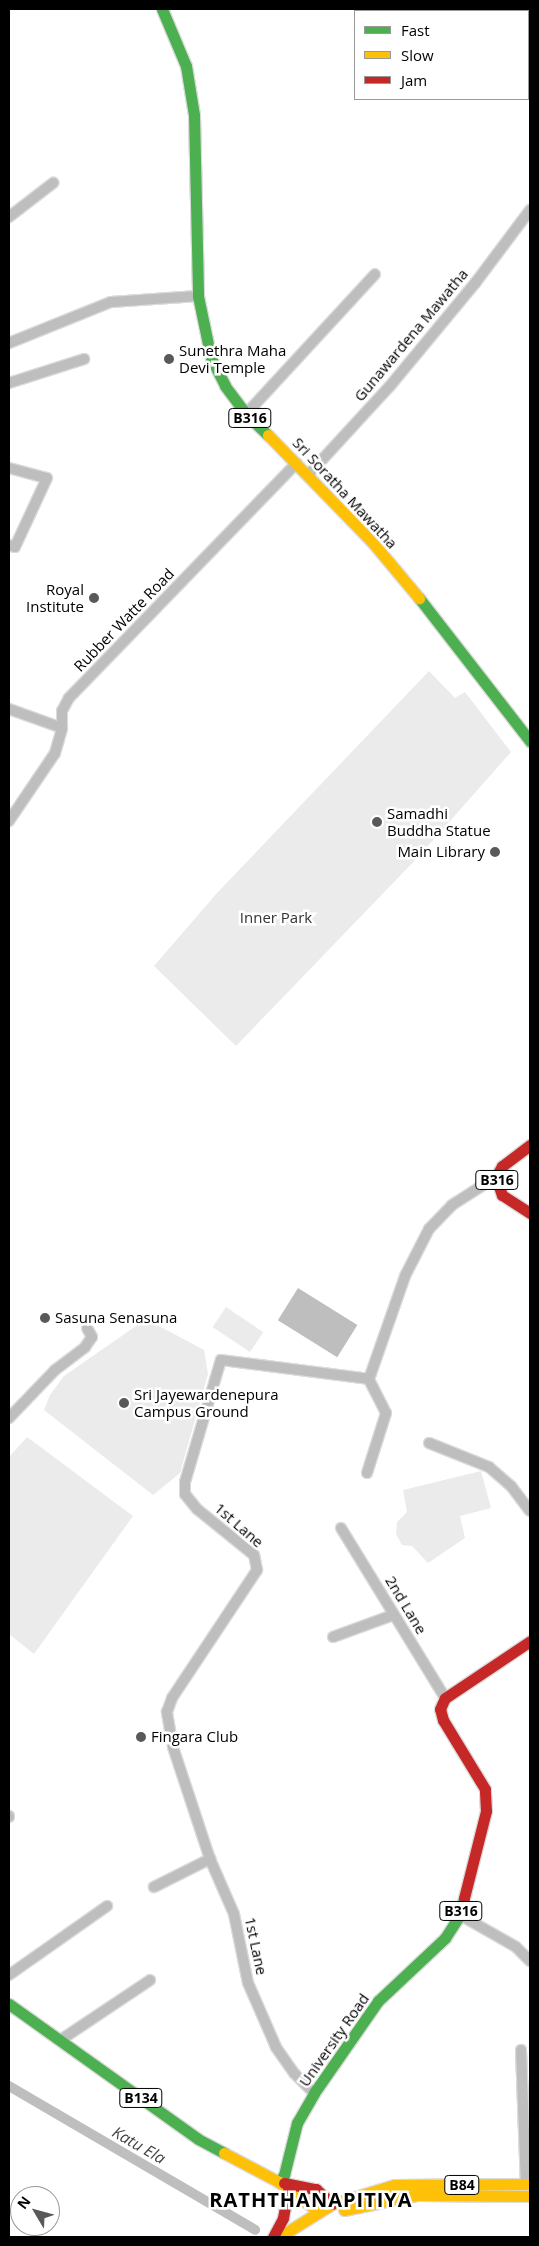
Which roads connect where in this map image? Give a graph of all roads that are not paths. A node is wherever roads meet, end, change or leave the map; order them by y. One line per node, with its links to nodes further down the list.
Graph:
1 (162, 9): 6 (main road, Sri Soratha Mawatha / B316)
2 (53, 183): 4 (street)
3 (530, 210): 13 (street, Gunawardena Mawatha)
4 (9, 217)
5 (374, 274): 10 (street)
6 (198, 296): 7 (street); 10 (main road, Sri Soratha Mawatha / B316)
7 (9, 343)
8 (84, 359): 9 (street)
9 (9, 383)
10 (246, 414): 11 (main road, Sri Soratha Mawatha / B316)
11 (297, 463): 13 (main road, Sri Soratha Mawatha / B316); 16 (street, Rubber Watte Road)
12 (9, 468): 14 (street)
13 (308, 474): 17 (main road, Sri Soratha Mawatha / B316)
14 (9, 545)
15 (9, 709): 16 (street)
16 (62, 728): 18 (street, Rubber Watte Road)
17 (530, 738)
18 (9, 821)
19 (530, 1145): 20 (main road, B316)
20 (496, 1177): 21 (main road, B316); 23 (street)
21 (530, 1213)
22 (87, 1328): 24 (street)
23 (369, 1379): 26 (street); 33 (street, 1st Lane)
24 (9, 1418)
25 (429, 1443): 27 (street)
26 (367, 1472)
27 (530, 1511)
28 (341, 1528): 29 (street, 2nd Lane)
29 (393, 1615): 30 (street); 32 (street, 2nd Lane)
30 (334, 1637)
31 (530, 1641): 32 (main road)
32 (445, 1698): 36 (main road, University Road / B316)
33 (210, 1859): 34 (street); 43 (street, 1st Lane)
34 (154, 1886)
35 (107, 1906): 38 (street)
36 (460, 1915): 37 (street); 43 (main road, University Road / B316)
37 (530, 1961)
38 (9, 1975)
39 (150, 1980): 41 (street)
40 (9, 2004): 41 (main road, B134)
41 (62, 2039): 44 (main road, B134)
42 (521, 2050): 45 (street)
43 (314, 2093): 44 (main road, University Road / B316)
44 (283, 2187): 46 (main road, B134); 49 (main road, B134); 51 (main road, University Road)
45 (529, 2188): 47 (main road, B84); 50 (main road, B84)
46 (316, 2189): 47 (main road); 48 (main road)
47 (361, 2194): 48 (main road, B84)
48 (332, 2204): 49 (main road, B84)
49 (318, 2211): 52 (main road, B84)
50 (298, 2236)
51 (273, 2237)
52 (279, 2237)

